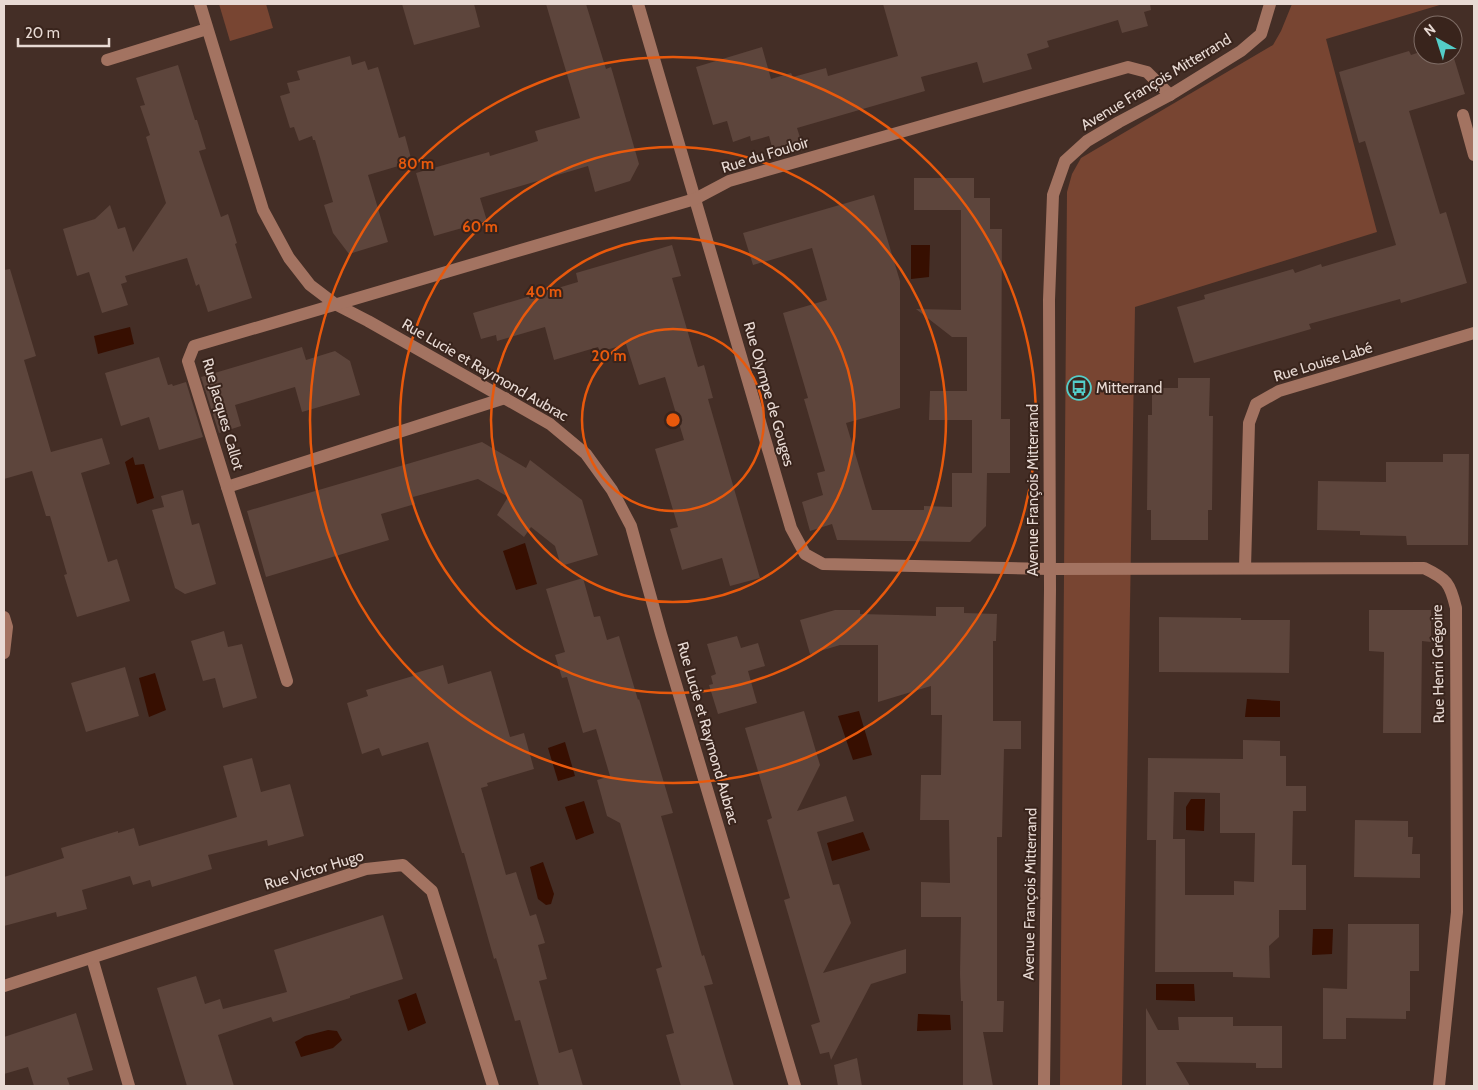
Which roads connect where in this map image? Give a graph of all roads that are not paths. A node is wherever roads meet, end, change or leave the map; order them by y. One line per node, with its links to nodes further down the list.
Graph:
1 (200, 4): 4 (street, Rue Lucie et Raymond Aubrac)
2 (638, 4): 9 (street, Rue Olympe de Gouges)
3 (1270, 4): 6 (street, Avenue François Mitterrand)
4 (207, 29): 5 (street); 10 (street, Rue Lucie et Raymond Aubrac)
5 (107, 60)
6 (1170, 95): 9 (street, Rue du Fouloir); 15 (street, Avenue François Mitterrand)
7 (1463, 115): 8 (street)
8 (1474, 155)
9 (695, 199): 10 (street, Rue du Fouloir); 15 (street, Rue Olympe de Gouges)
10 (335, 304): 12 (street, Rue Lucie et Raymond Aubrac); 13 (street, Rue Jacques Callot)
11 (1474, 333): 14 (street, Rue Louise Labé)
12 (505, 398): 13 (street, Rue Jacques Callot); 23 (street, Rue Lucie et Raymond Aubrac)
13 (227, 487): 18 (street, Rue Jacques Callot)
14 (1245, 568): 15 (street, Rue Henri Grégoire); 25 (street, Rue Henri Grégoire)
15 (1050, 569): 24 (street, Avenue François Mitterrand)
16 (4, 617): 17 (street)
17 (4, 653)
18 (287, 681)
19 (92, 958): 20 (street, Rue Victor Hugo); 21 (street); 22 (street, Rue Victor Hugo)
20 (4, 986)
21 (129, 1086)
22 (494, 1086)
23 (795, 1086)
24 (1044, 1086)
25 (1438, 1086)

